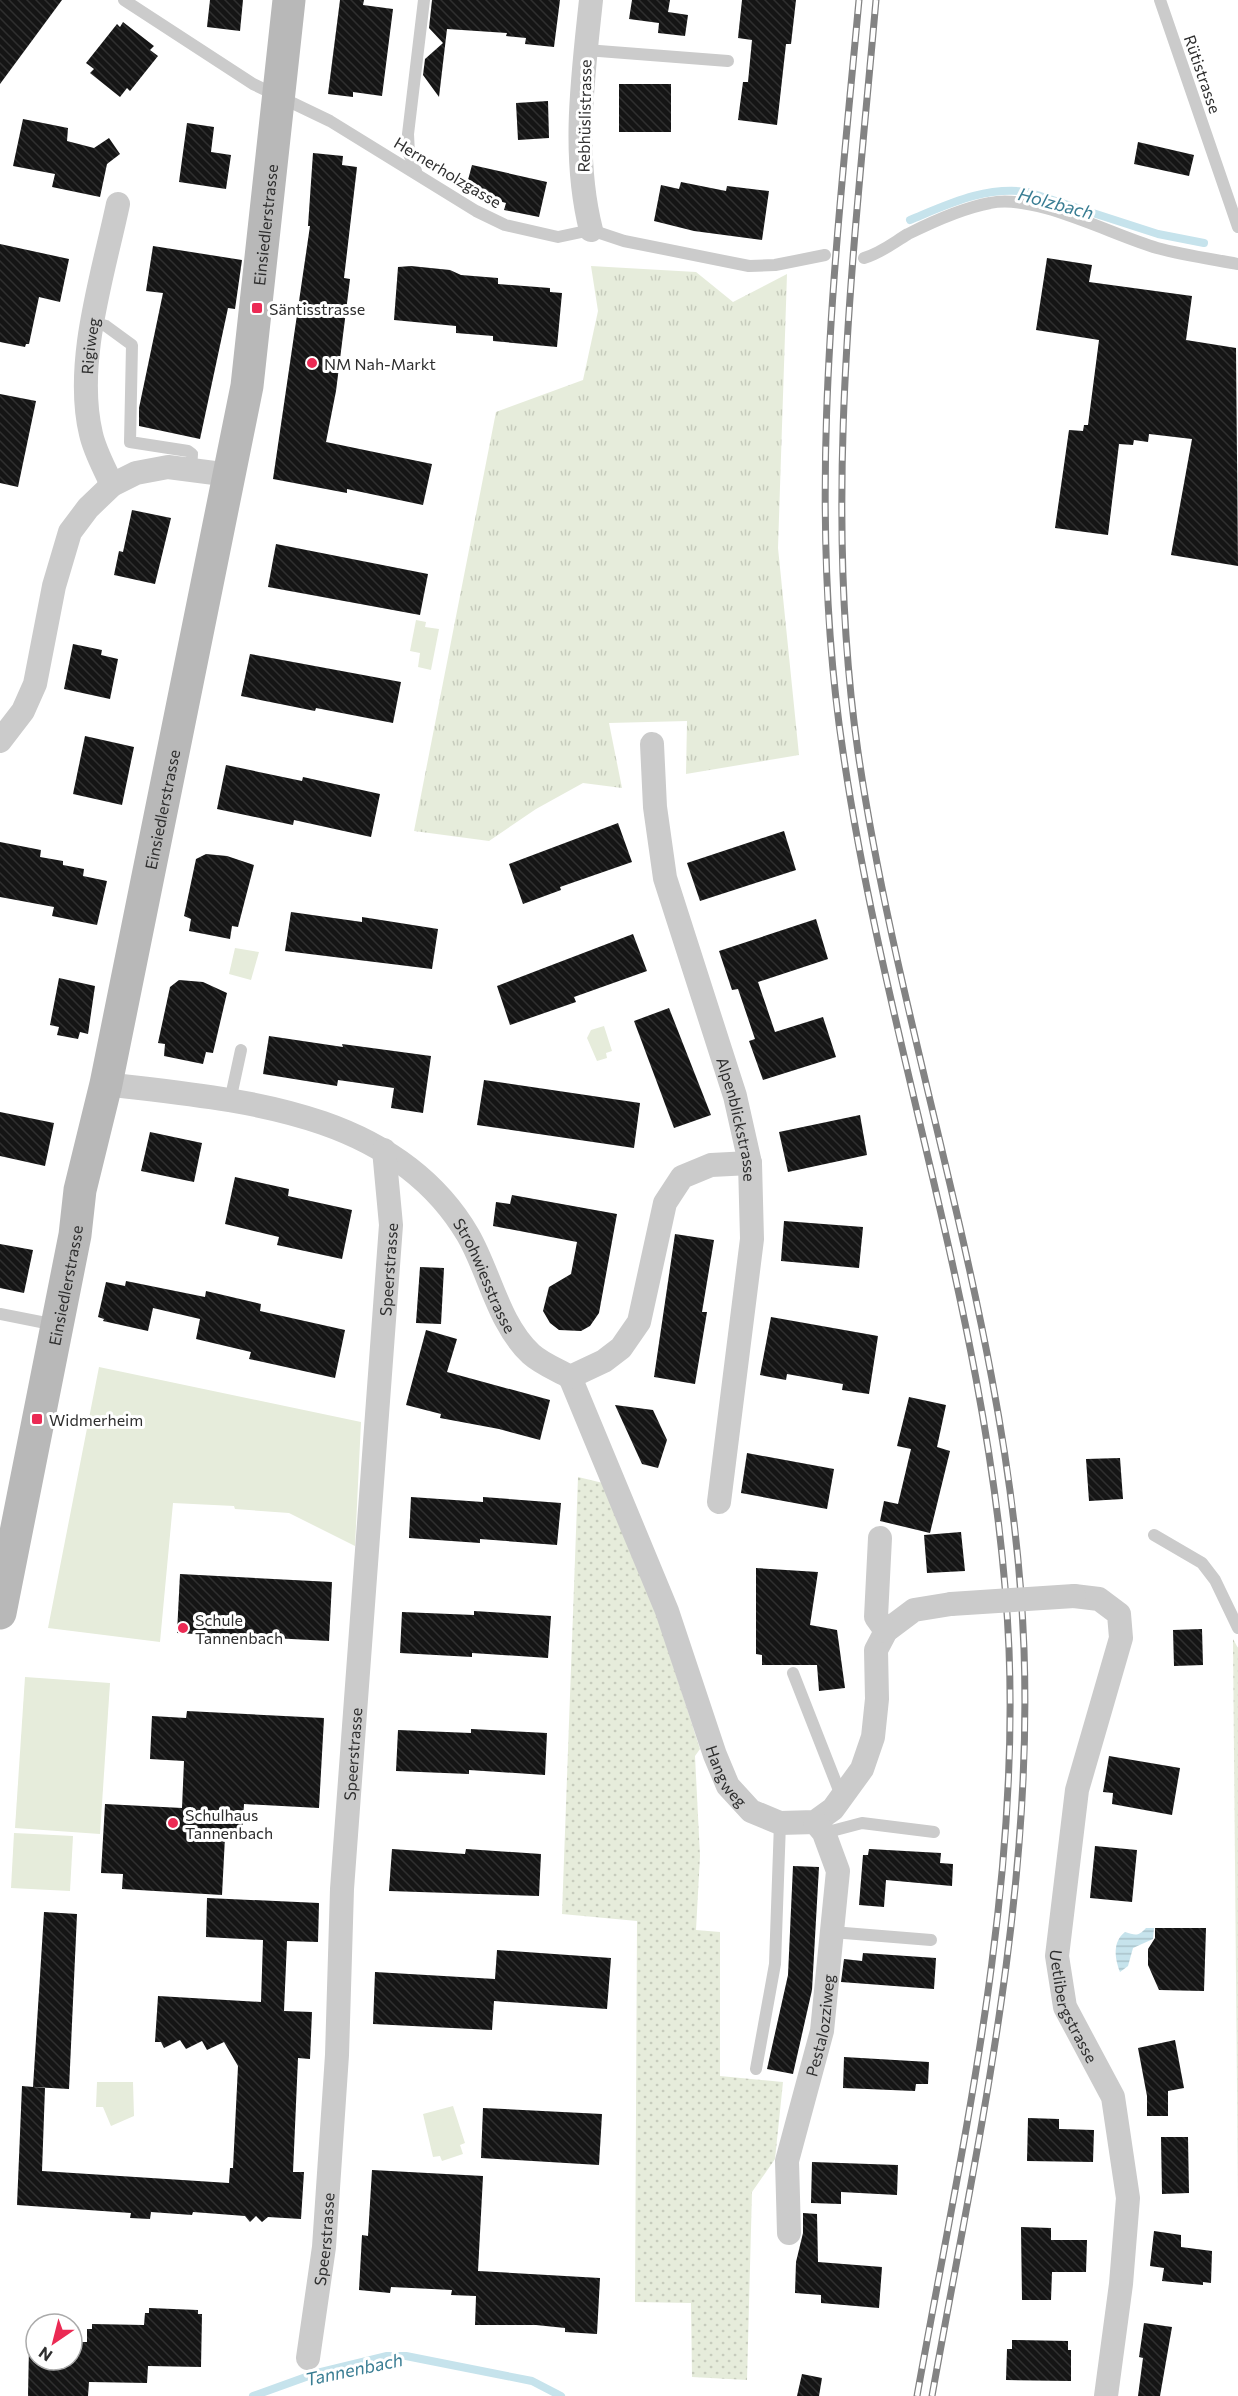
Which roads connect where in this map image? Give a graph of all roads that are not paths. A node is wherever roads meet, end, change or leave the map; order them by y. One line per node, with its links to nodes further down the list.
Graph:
1 (124, 0): 8 (lane, Hernerholzgasse)
2 (289, 0): 8 (main road, Einsiedlerstrasse)
3 (424, 0): 9 (lane)
4 (591, 0): 6 (street, Rebhüslistrasse)
5 (1160, 0): 11 (lane, Rütistrasse)
6 (586, 50): 7 (lane); 12 (street, Rebhüslistrasse)
7 (728, 61)
8 (280, 96): 9 (lane, Hernerholzgasse); 18 (main road, Einsiedlerstrasse)
9 (416, 171): 12 (lane, Hernerholzgasse)
10 (118, 204): 16 (street, Rigiweg)
11 (1238, 226)
12 (591, 230): 13 (lane)
13 (825, 255)
14 (864, 258): 15 (lane)
15 (1238, 264)
16 (93, 322): 17 (lane); 19 (street, Rigiweg)
17 (191, 469): 18 (street); 19 (street)
18 (230, 475): 23 (main road, Einsiedlerstrasse)
19 (112, 485): 20 (street)
20 (0, 741)
21 (652, 744): 26 (street, Alpenblickstrasse)
22 (241, 1050): 24 (lane)
23 (106, 1084): 24 (street, Strohwiesstrasse); 28 (main road, Einsiedlerstrasse)
24 (230, 1101): 25 (street, Strohwiesstrasse)
25 (384, 1150): 29 (street, Strohwiesstrasse); 45 (street, Speerstrasse)
26 (750, 1163): 29 (street); 30 (street, Alpenblickstrasse)
27 (0, 1314): 28 (lane)
28 (57, 1326): 33 (main road, Einsiedlerstrasse)
29 (570, 1377): 38 (street, Hangweg)
30 (719, 1503)
31 (1154, 1535): 34 (lane)
32 (880, 1538): 35 (street)
33 (0, 1613)
34 (1238, 1628)
35 (886, 1631): 37 (street); 46 (street, Uetlibergstrasse, bridge)
36 (793, 1673): 37 (lane)
37 (842, 1798): 39 (street)
38 (780, 1823): 39 (street, Hangweg); 43 (lane)
39 (819, 1828): 40 (lane); 41 (street, Pestalozziweg)
40 (934, 1832)
41 (832, 1932): 42 (lane); 44 (street, Pestalozziweg)
42 (931, 1940)
43 (756, 2069)
44 (789, 2233)
45 (308, 2358)
46 (1106, 2396)

